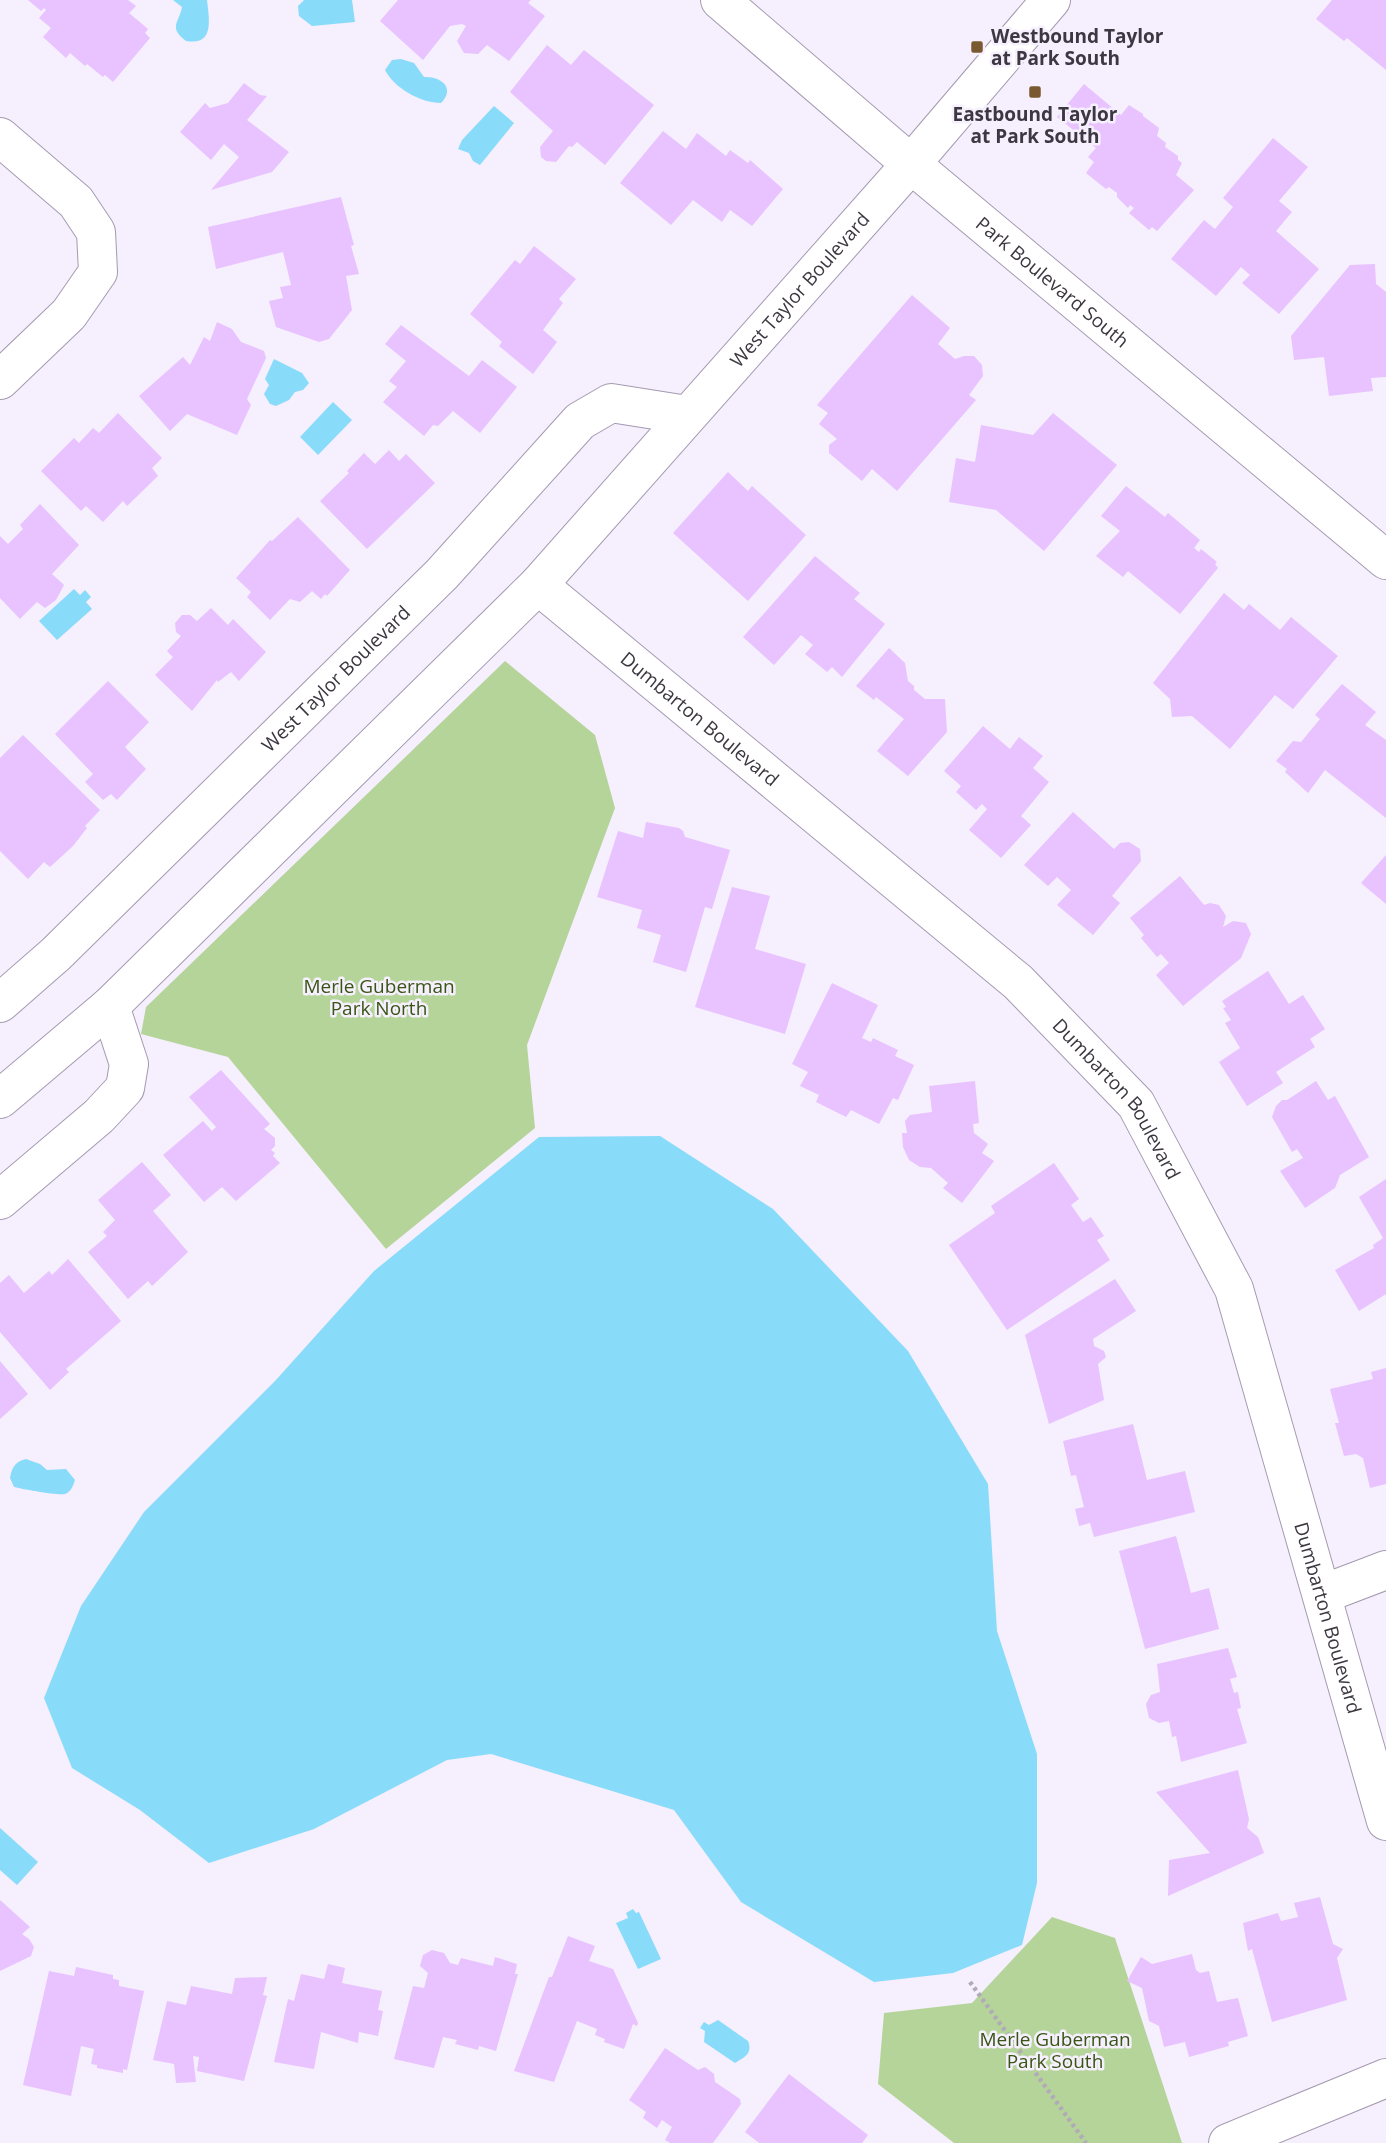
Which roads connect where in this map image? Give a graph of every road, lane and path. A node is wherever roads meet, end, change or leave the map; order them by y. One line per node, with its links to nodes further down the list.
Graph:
1 (720, 0): 4 (street, Park Boulevard South)
2 (1051, 0): 4 (street, West Taylor Boulevard)
3 (0, 137): 5 (street)
4 (911, 164): 6 (street, West Taylor Boulevard); 7 (street, Park Boulevard South)
5 (0, 380)
6 (687, 415): 8 (street, West Taylor Boulevard); 9 (street, West Taylor Boulevard)
7 (1386, 560)
8 (538, 585): 10 (street, West Taylor Boulevard); 14 (street, Dumbarton Boulevard)
9 (0, 1003)
10 (110, 1006): 11 (street, West Taylor Boulevard); 12 (street)
11 (0, 1099)
12 (0, 1200)
13 (1386, 1570): 14 (street)
14 (1323, 1594): 15 (street, Dumbarton Boulevard)
15 (1386, 1821)
16 (971, 1982): 18 (path)
17 (1386, 2078): 19 (street)
18 (1086, 2143)
19 (1228, 2143)

